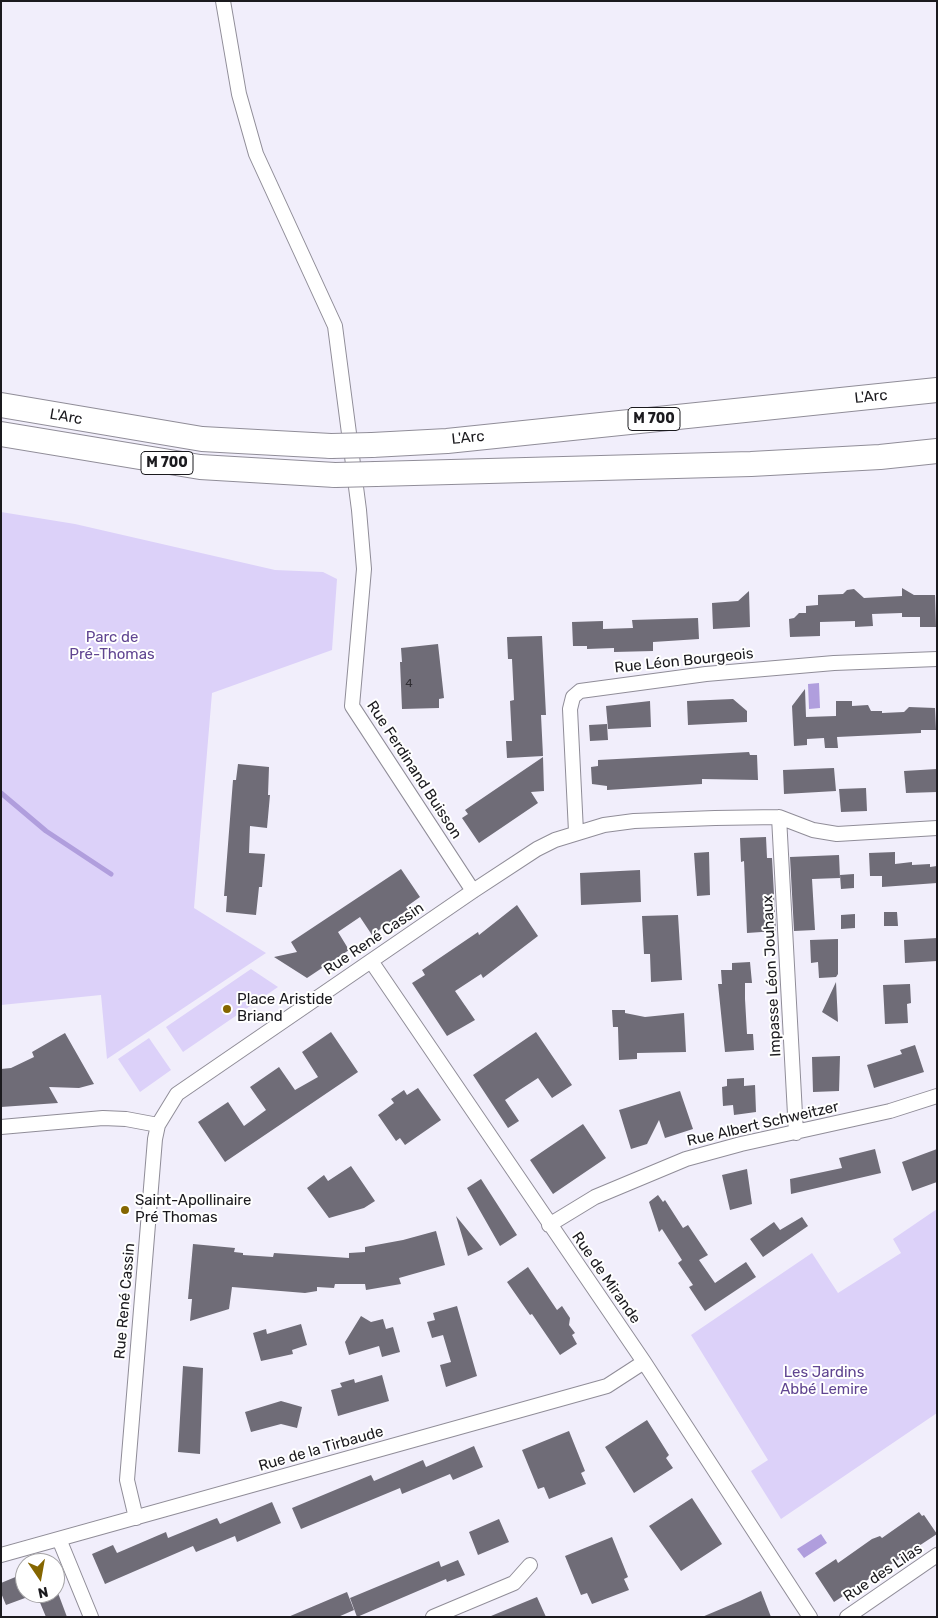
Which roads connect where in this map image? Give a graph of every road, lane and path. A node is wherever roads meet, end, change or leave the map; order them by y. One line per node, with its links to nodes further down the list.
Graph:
1 (223, 1): 10 (street, Rue Ferdinand Buisson)
2 (937, 390): 3 (highway, L'Arc / M 700, bridge)
3 (1, 405)
4 (1, 434): 5 (highway, L'Arc / M 700, bridge)
5 (937, 451)
6 (937, 659): 9 (street, Rue Léon Bourgeois)
7 (779, 817): 8 (street, Rue René Cassin); 9 (street, Rue René Cassin); 15 (street, Impasse Léon Jouhaux)
8 (937, 828)
9 (576, 832): 10 (street, Rue René Cassin)
10 (473, 891): 11 (street, Rue René Cassin)
11 (371, 961): 13 (street, Rue René Cassin); 16 (street, Rue de Mirande)
12 (937, 1096): 15 (street, Rue Albert Schweitzer)
13 (158, 1126): 14 (street); 18 (street, Rue René Cassin)
14 (1, 1127)
15 (796, 1133): 16 (street, Rue Albert Schweitzer)
16 (549, 1225): 17 (street, Rue de Mirande)
17 (644, 1362): 18 (street, Rue de la Tirbaude); 25 (street, Rue de Mirande)
18 (136, 1518): 19 (street, Rue de la Tirbaude)
19 (59, 1539): 20 (street, Rue de la Tirbaude); 23 (street)
20 (1, 1555)
21 (937, 1555): 26 (street, Rue des Lilas)
22 (530, 1565): 24 (street)
23 (91, 1617)
24 (433, 1617)
25 (810, 1617)
26 (847, 1617)

